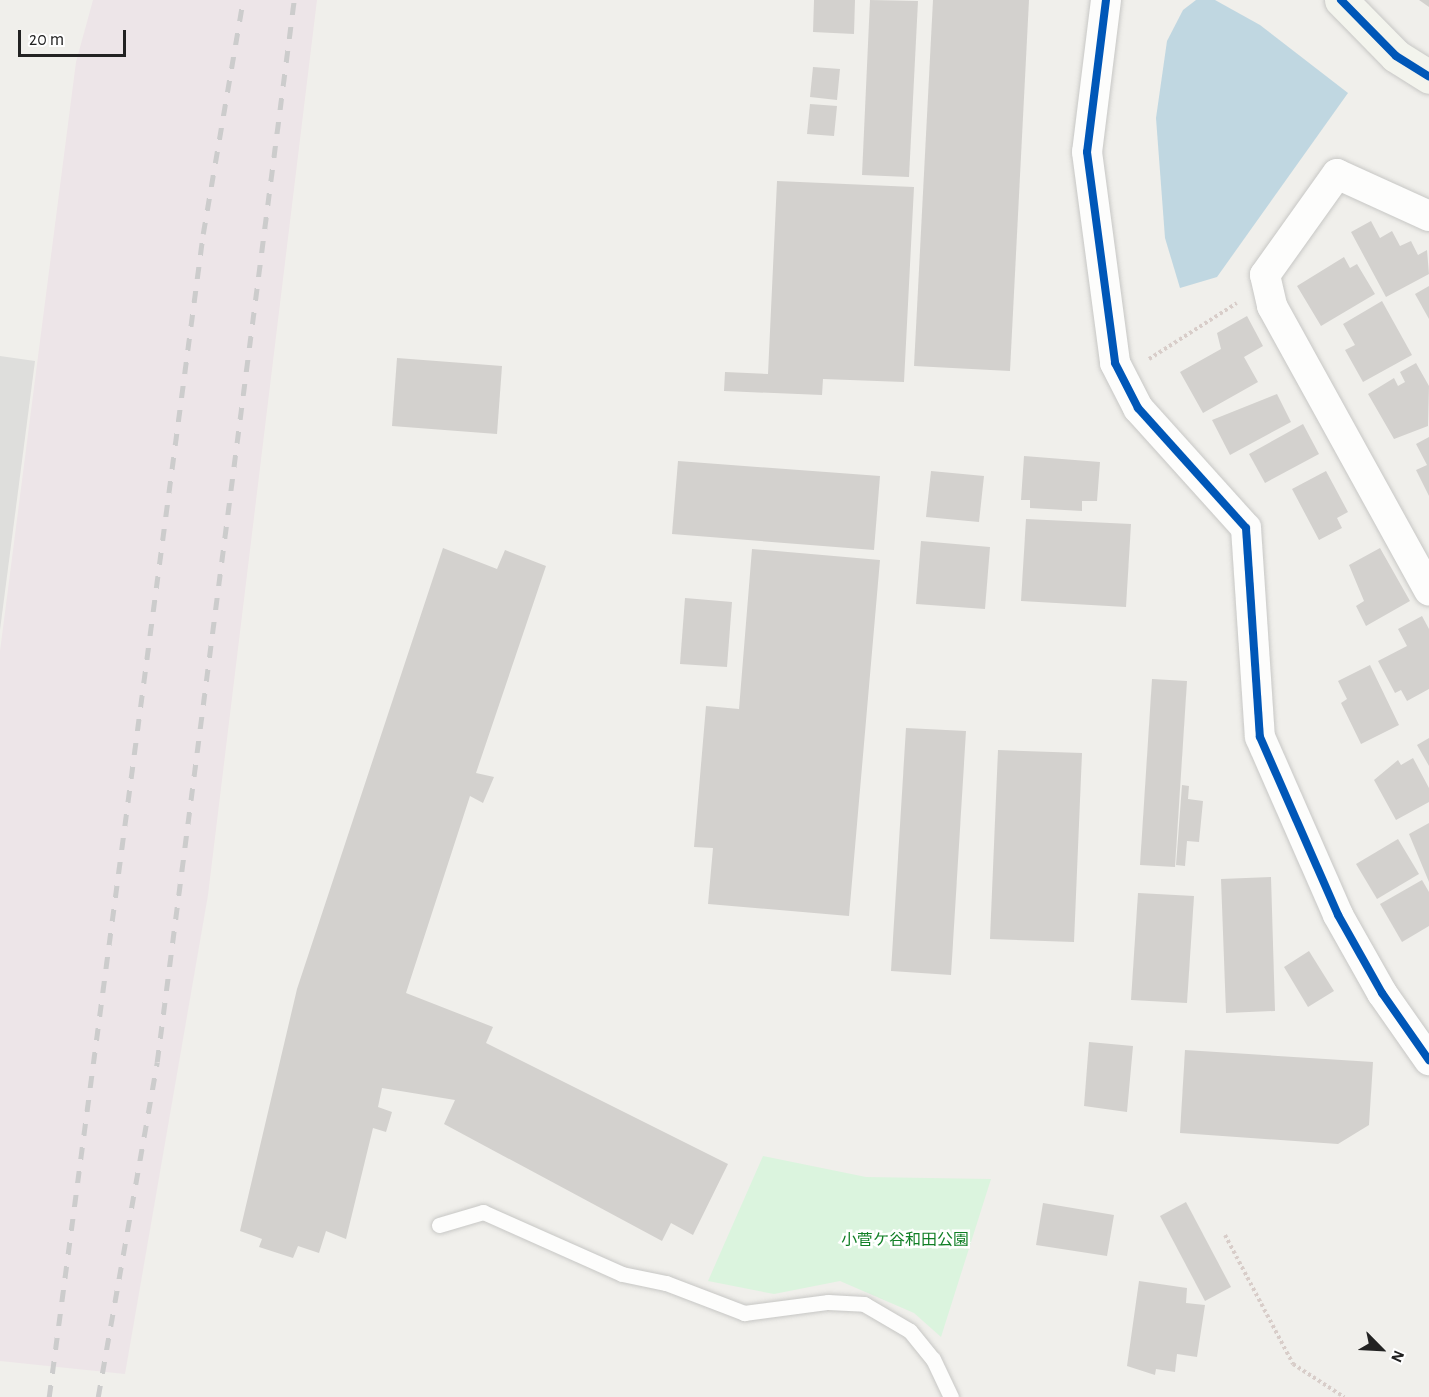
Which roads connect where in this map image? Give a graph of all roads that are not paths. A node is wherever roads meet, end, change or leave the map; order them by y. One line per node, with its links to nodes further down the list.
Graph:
1 (1106, 0): 6 (street)
2 (1341, 0): 3 (street)
3 (1429, 77)
4 (1429, 216): 5 (street)
5 (1429, 590)
6 (1429, 1060)
7 (439, 1226): 8 (lane)
8 (951, 1397)

